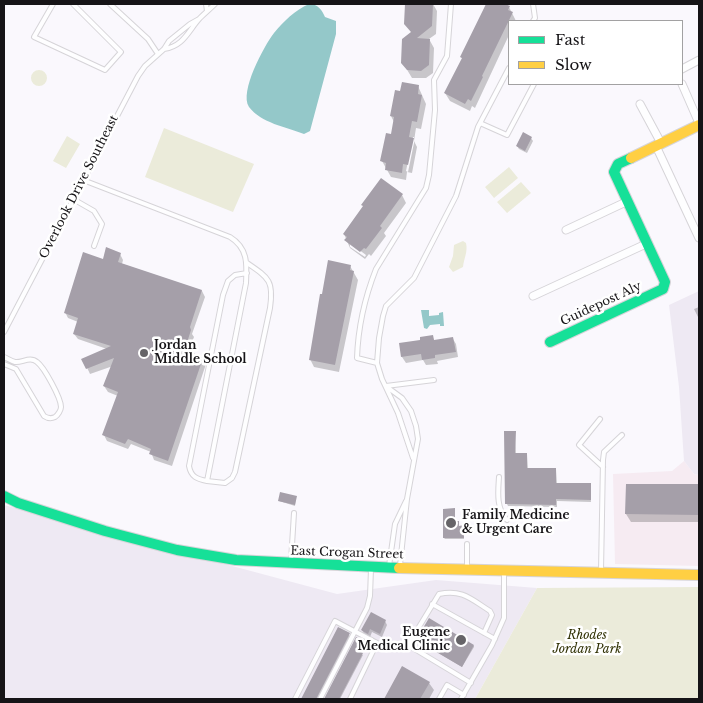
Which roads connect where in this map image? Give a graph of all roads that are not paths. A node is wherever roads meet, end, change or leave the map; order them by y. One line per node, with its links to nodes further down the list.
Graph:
1 (53, 4): 2 (lane)
2 (73, 4)
3 (110, 4): 12 (lane)
4 (206, 4): 8 (lane)
5 (215, 4): 8 (lane)
6 (451, 4): 35 (lane)
7 (533, 4): 10 (lane)
8 (207, 11): 9 (lane)
9 (199, 19): 11 (lane); 11 (lane)
10 (534, 20)
11 (164, 49): 12 (lane, Overlook Drive Southeast)
12 (158, 54): 22 (lane, Overlook Drive Southeast)
13 (699, 60): 14 (street)
14 (683, 68)
15 (508, 70): 19 (lane)
16 (533, 85): 19 (lane)
17 (682, 85): 20 (street)
18 (640, 104): 21 (street)
19 (480, 124): 35 (lane)
20 (699, 124): 21 (main road)
21 (658, 144): 24 (main road); 26 (street)
22 (82, 180): 23 (lane, Overlook Drive Southeast); 29 (lane)
23 (73, 200): 28 (lane); 32 (lane, Overlook Drive Southeast)
24 (628, 202): 25 (street); 27 (main road)
25 (566, 230)
26 (699, 238)
27 (648, 243): 31 (street); 33 (main road, Guidepost Aly)
28 (94, 246)
29 (247, 263): 30 (lane); 46 (lane)
30 (247, 273): 46 (lane); 46 (lane)
31 (534, 296)
32 (4, 332)
33 (550, 342)
34 (4, 357): 36 (lane)
35 (377, 363): 38 (lane)
36 (4, 364)
37 (434, 380): 38 (lane)
38 (386, 386): 39 (lane); 41 (lane)
39 (413, 418): 41 (lane); 43 (lane)
40 (600, 419): 44 (lane)
41 (402, 423): 43 (lane)
42 (622, 435): 44 (lane)
43 (413, 458): 48 (lane)
44 (603, 467): 58 (lane)
45 (499, 477): 50 (lane)
46 (207, 481)
47 (4, 496): 52 (main road, East Crogan Street)
48 (407, 498): 54 (lane); 55 (lane)
49 (294, 513): 52 (lane)
50 (507, 520)
51 (467, 544): 56 (lane)
52 (290, 563): 53 (main road, East Crogan Street)
53 (371, 567): 54 (main road, East Crogan Street); 61 (lane)
54 (389, 567): 55 (main road, East Crogan Street)
55 (400, 568): 56 (main road, East Crogan Street)
56 (467, 569): 57 (main road, East Crogan Street)
57 (504, 570): 58 (main road, East Crogan Street); 63 (lane)
58 (601, 573): 59 (main road, East Crogan Street)
59 (699, 575)
60 (432, 604): 62 (lane); 62 (lane); 64 (lane)
61 (355, 631): 66 (lane); 67 (lane); 68 (lane)
62 (484, 633): 63 (lane)
63 (495, 639): 64 (lane)
64 (470, 683): 65 (lane)
65 (462, 697): 69 (lane)
66 (295, 699)
67 (320, 699)
68 (350, 699)
69 (439, 699)

